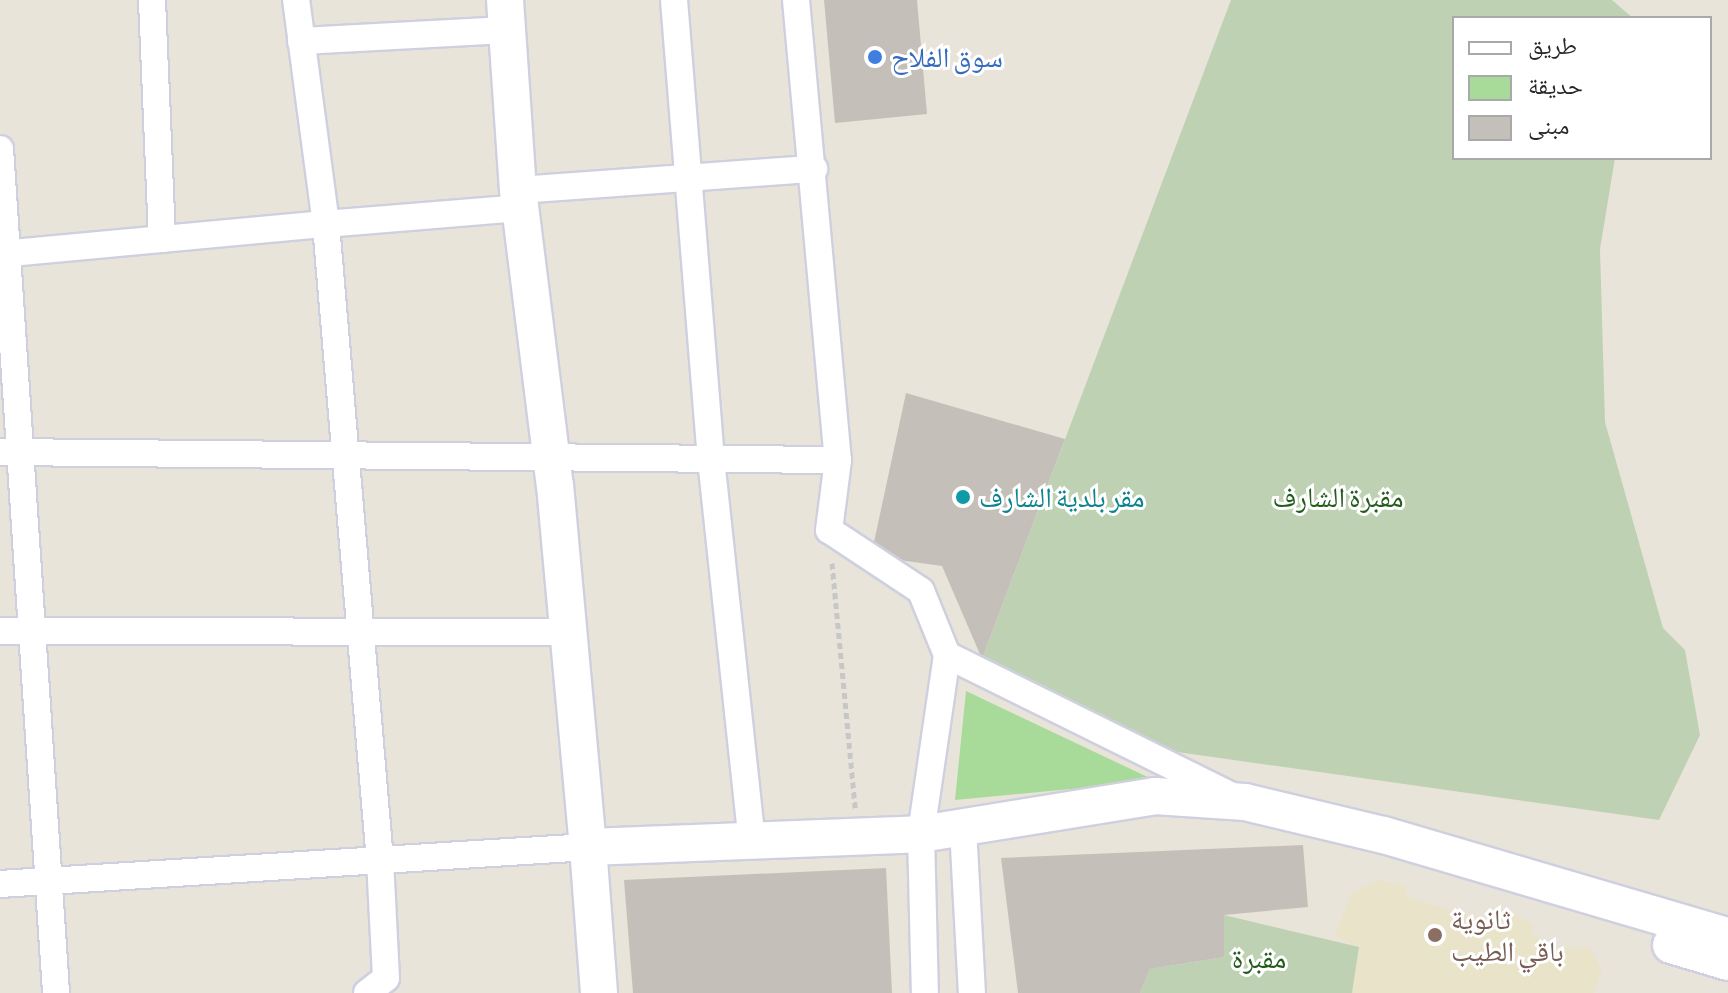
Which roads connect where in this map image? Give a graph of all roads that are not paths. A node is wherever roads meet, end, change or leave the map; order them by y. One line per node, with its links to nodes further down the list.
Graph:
1 (152, 0): 12 (street)
2 (296, 0): 6 (street)
3 (674, 0): 9 (street)
4 (796, 0): 8 (street)
5 (506, 15): 6 (street); 10 (street)
6 (301, 41): 11 (street)
7 (0, 149): 13 (street)
8 (814, 169): 9 (street); 18 (street)
9 (688, 179): 10 (street); 17 (street)
10 (519, 199): 11 (street); 16 (street)
11 (326, 224): 12 (street); 15 (street)
12 (162, 239): 13 (street)
13 (3, 254): 14 (street)
14 (10, 452): 15 (street); 20 (street)
15 (342, 458): 16 (street); 19 (street)
16 (551, 458): 17 (street); 22 (street)
17 (711, 459): 18 (street); 27 (street)
18 (838, 460): 23 (street)
19 (360, 628): 20 (street); 22 (street); 29 (street)
20 (30, 630): 21 (street); 30 (street)
21 (0, 631)
22 (568, 632): 28 (street)
23 (947, 655): 24 (street); 26 (street)
24 (1245, 802): 25 (street); 32 (street); 33 (street)
25 (963, 828): 26 (street); 38 (street)
26 (921, 834): 27 (street); 37 (street)
27 (752, 841): 28 (street)
28 (588, 847): 29 (street); 36 (street)
29 (380, 861): 30 (street); 35 (street)
30 (46, 881): 31 (street); 34 (street)
31 (0, 884)
32 (1728, 936)
33 (1728, 962)
34 (56, 993)
35 (367, 993)
36 (599, 993)
37 (925, 993)
38 (972, 993)

